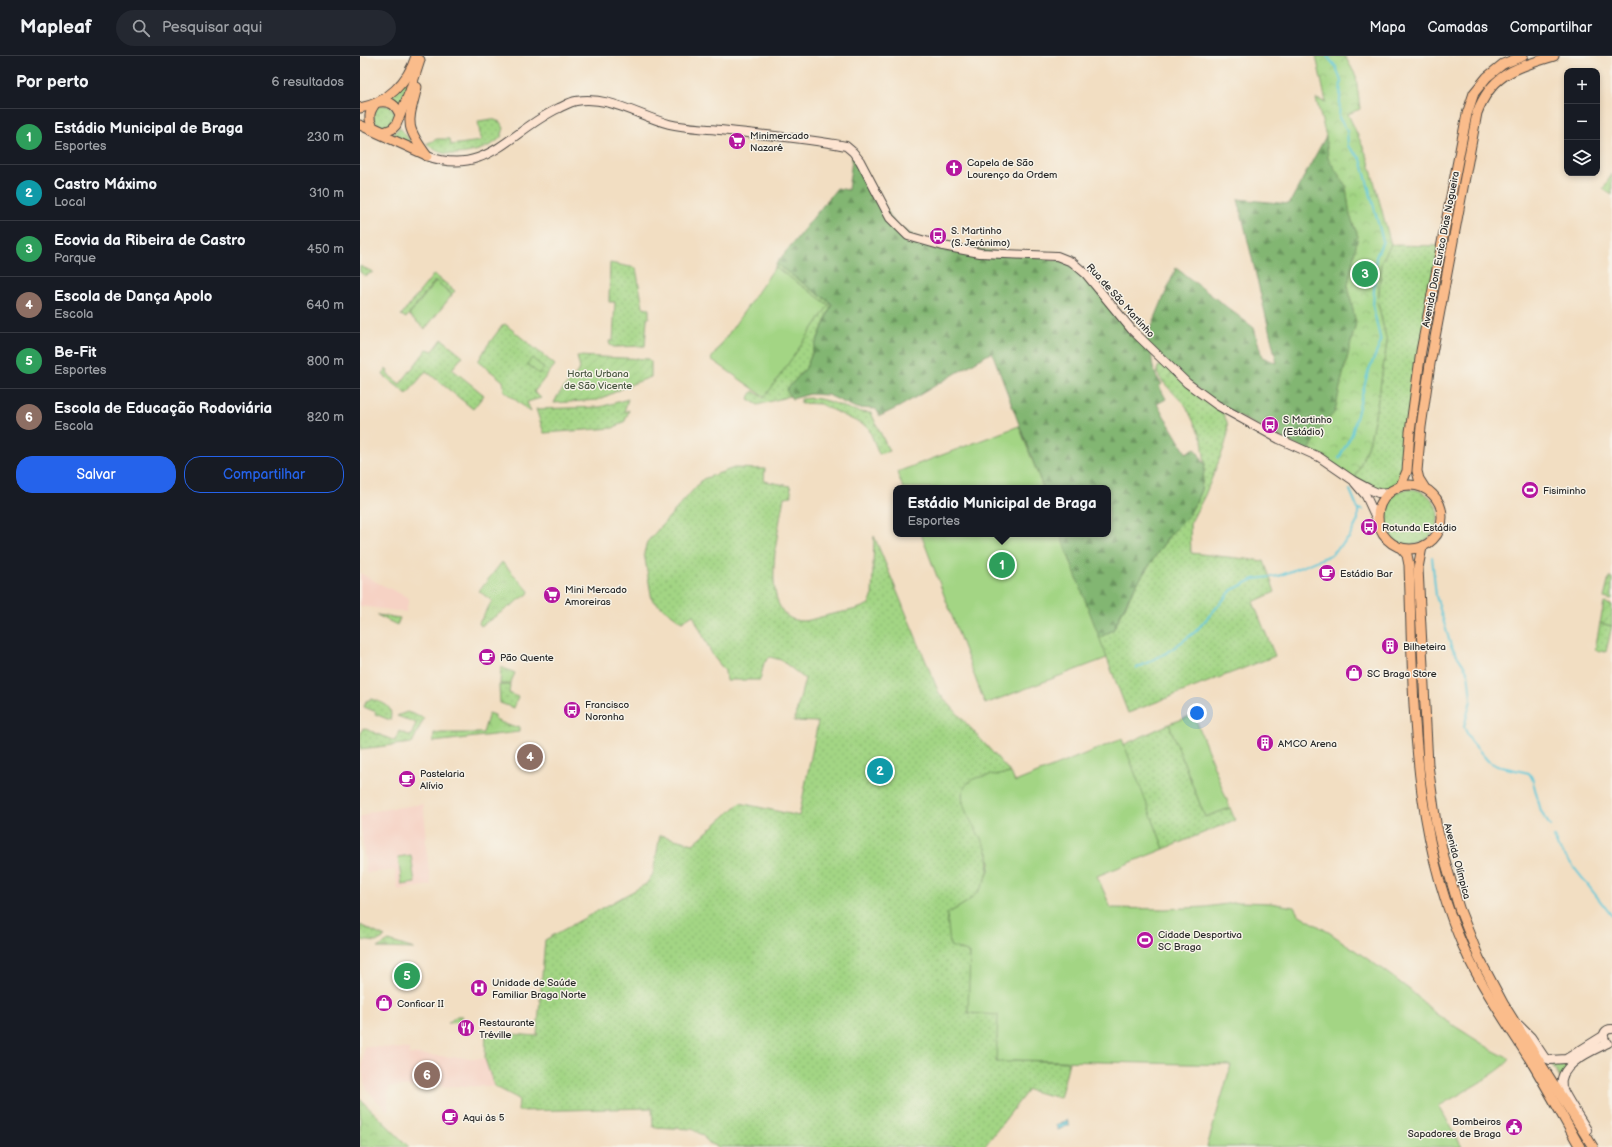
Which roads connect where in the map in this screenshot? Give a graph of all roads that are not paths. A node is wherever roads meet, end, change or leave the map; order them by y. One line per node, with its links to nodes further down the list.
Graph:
1 (1523, 56): 12 (main road, Avenida Dom Eurico Dias Nogueira)
2 (1554, 56): 13 (main road, Avenida Dom Eurico Dias Nogueira)
3 (419, 57): 4 (main road); 6 (main road); 10 (main road)
4 (377, 103): 5 (main road); 6 (main road); 8 (main road)
5 (360, 108)
6 (399, 118): 9 (main road); 10 (main road)
7 (360, 123): 8 (main road); 10 (main road)
8 (373, 128): 9 (main road)
9 (384, 132): 10 (main road)
10 (421, 152): 11 (street, Rua de São Martinho)
11 (1354, 481): 14 (street, Rua de São Martinho); 15 (street, Rua de São Martinho)
12 (1401, 485): 13 (main road); 14 (main road)
13 (1424, 487): 16 (main road)
14 (1389, 492): 15 (main road)
15 (1378, 522): 17 (main road)
16 (1422, 547): 17 (main road); 18 (main road, Avenida Olímpica)
17 (1402, 548): 21 (main road, Avenida Olímpica)
18 (1516, 1023): 20 (street); 22 (main road, Avenida Olímpica)
19 (1612, 1029): 20 (street)
20 (1608, 1041): 22 (street)
21 (1580, 1147)
22 (1594, 1147)

